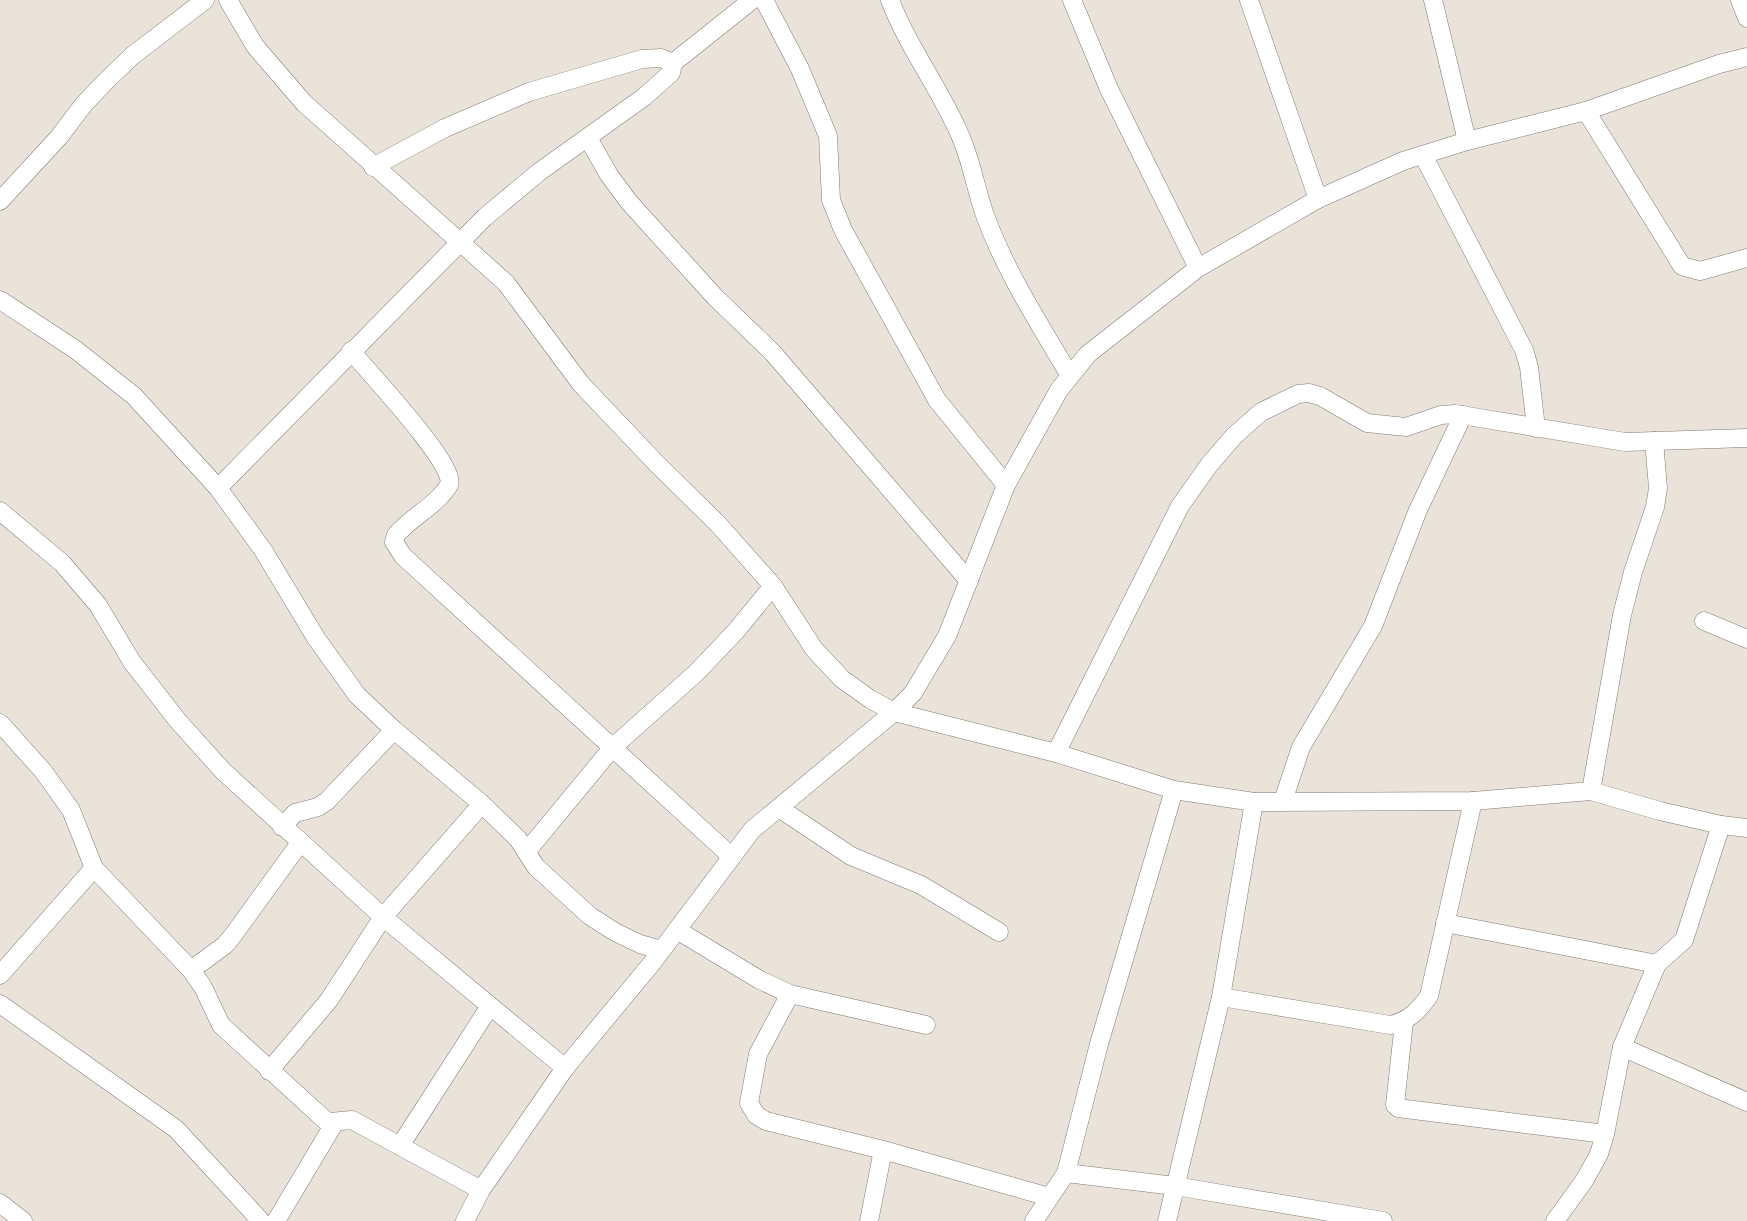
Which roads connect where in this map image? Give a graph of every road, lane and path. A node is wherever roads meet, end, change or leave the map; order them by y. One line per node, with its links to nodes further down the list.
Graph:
1 (205, 0): 19 (street)
2 (228, 0): 17 (street)
3 (752, 0): 12 (street)
4 (764, 0): 30 (street)
5 (890, 0): 25 (street)
6 (1072, 0): 22 (street)
7 (1248, 0): 18 (street)
8 (1433, 0): 15 (street)
9 (1740, 0): 10 (street)
10 (1747, 18)
11 (1747, 57): 13 (street)
12 (673, 63): 14 (street); 17 (street)
13 (1586, 111): 15 (street); 21 (street)
14 (588, 138): 20 (street); 33 (street)
15 (1467, 141): 16 (street)
16 (1423, 155): 18 (street); 27 (street)
17 (373, 167): 20 (street)
18 (1318, 199): 22 (street)
19 (0, 201)
20 (460, 241): 24 (street); 34 (street)
21 (1747, 258)
22 (1198, 268): 25 (street)
23 (0, 300): 31 (street)
24 (351, 351): 31 (street); 40 (street)
25 (1070, 376): 30 (street)
26 (1462, 415): 27 (street); 41 (street); 44 (street)
27 (1536, 428): 29 (street)
28 (1747, 438): 29 (street)
29 (1654, 441): 43 (street)
30 (1006, 485): 33 (street)
31 (218, 488): 39 (street)
32 (0, 510): 50 (street)
33 (969, 581): 37 (street)
34 (773, 586): 37 (street); 40 (street)
35 (1704, 621): 36 (street)
36 (1747, 639)
37 (894, 712): 41 (street); 48 (street)
38 (0, 723): 55 (street)
39 (394, 730): 47 (street); 50 (street)
40 (613, 748): 53 (street); 54 (street)
41 (1056, 753): 42 (street)
42 (1174, 790): 46 (street); 78 (street)
43 (1591, 791): 45 (street); 49 (street)
44 (1282, 801): 45 (street); 46 (street)
45 (1473, 801): 57 (street)
46 (1254, 802): 65 (street)
47 (482, 804): 53 (street); 56 (street)
48 (779, 808): 54 (street); 59 (street)
49 (1721, 825): 51 (street); 61 (street)
50 (282, 827): 52 (street)
51 (1747, 828)
52 (300, 843): 56 (street); 62 (street)
53 (527, 851): 60 (street)
54 (732, 857): 58 (street)
55 (94, 868): 62 (street); 63 (street)
56 (383, 917): 67 (street); 72 (street)
57 (1445, 924): 61 (street); 68 (street)
58 (677, 930): 60 (street); 64 (street)
59 (999, 932)
60 (661, 950): 71 (street)
61 (1657, 964): 70 (street)
62 (191, 970): 72 (street)
63 (0, 975)
64 (790, 994): 69 (street); 77 (street)
65 (1221, 997): 68 (street); 79 (street)
66 (0, 1004): 84 (street)
67 (490, 1006): 71 (street); 76 (street)
68 (1404, 1022): 75 (street)
69 (926, 1025)
70 (1622, 1047): 73 (street); 75 (street)
71 (565, 1068): 80 (street)
72 (269, 1071): 74 (street)
73 (1747, 1102)
74 (335, 1122): 76 (street); 85 (street)
75 (1605, 1134): 91 (street)
76 (400, 1146): 80 (street)
77 (883, 1150): 81 (street); 87 (street)
78 (1066, 1173): 79 (street); 81 (street)
79 (1175, 1186): 89 (street); 90 (street)
80 (481, 1190): 86 (street)
81 (1049, 1197): 88 (street)
82 (0, 1203): 83 (street)
83 (23, 1221)
84 (261, 1221)
85 (276, 1221)
86 (465, 1221)
87 (869, 1221)
88 (1034, 1221)
89 (1167, 1221)
90 (1383, 1221)
91 (1556, 1221)

